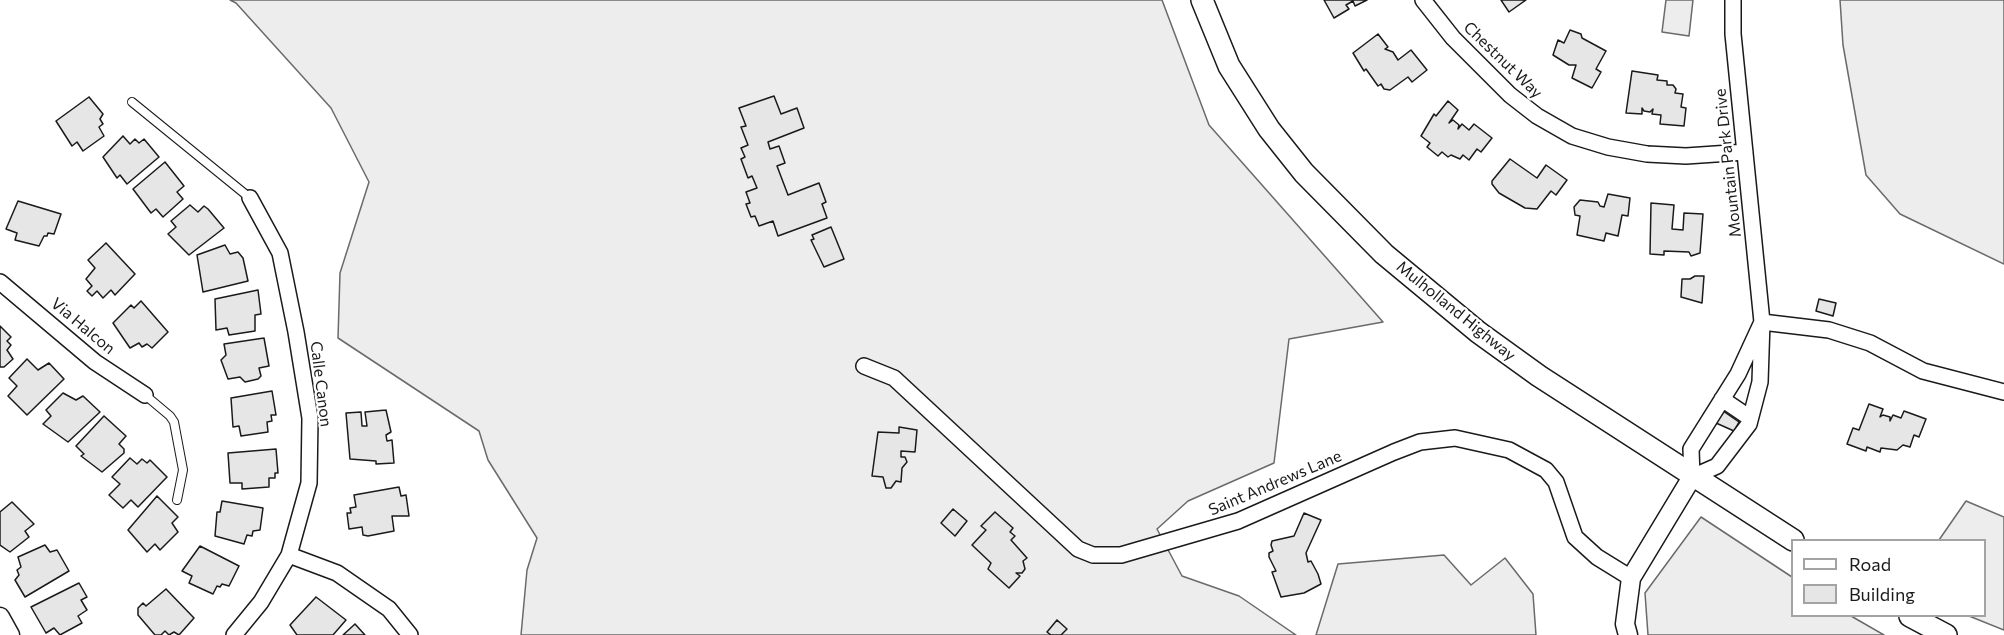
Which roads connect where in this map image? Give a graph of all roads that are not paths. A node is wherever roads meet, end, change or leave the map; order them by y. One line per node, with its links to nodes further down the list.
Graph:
1 (1202, 0): 14 (main road, Mulholland Highway)
2 (1423, 0): 5 (street, Chestnut Way)
3 (1733, 0): 5 (street, Mountain Park Drive)
4 (132, 102): 6 (lane)
5 (1745, 152): 8 (street, Mountain Park Drive)
6 (250, 198): 17 (street, Calle Canon)
7 (0, 282): 11 (street, Via Halcon)
8 (1762, 322): 10 (street); 12 (street); 13 (street, Mountain Park Drive)
9 (864, 366): 18 (street, Saint Andrews Lane)
10 (2004, 392)
11 (145, 395): 15 (lane)
12 (1722, 399): 13 (street); 14 (street)
13 (1750, 418): 14 (street, Mountain Park Drive)
14 (1692, 477): 16 (main road, Mulholland Highway); 18 (street)
15 (177, 500)
16 (1791, 539)
17 (289, 555): 22 (street, Calle Canon); 23 (street)
18 (1631, 578): 24 (street)
19 (1914, 617): 25 (main road)
20 (0, 618): 21 (street)
21 (10, 635)
22 (234, 635)
23 (410, 635)
24 (1628, 635)
25 (1946, 635)

